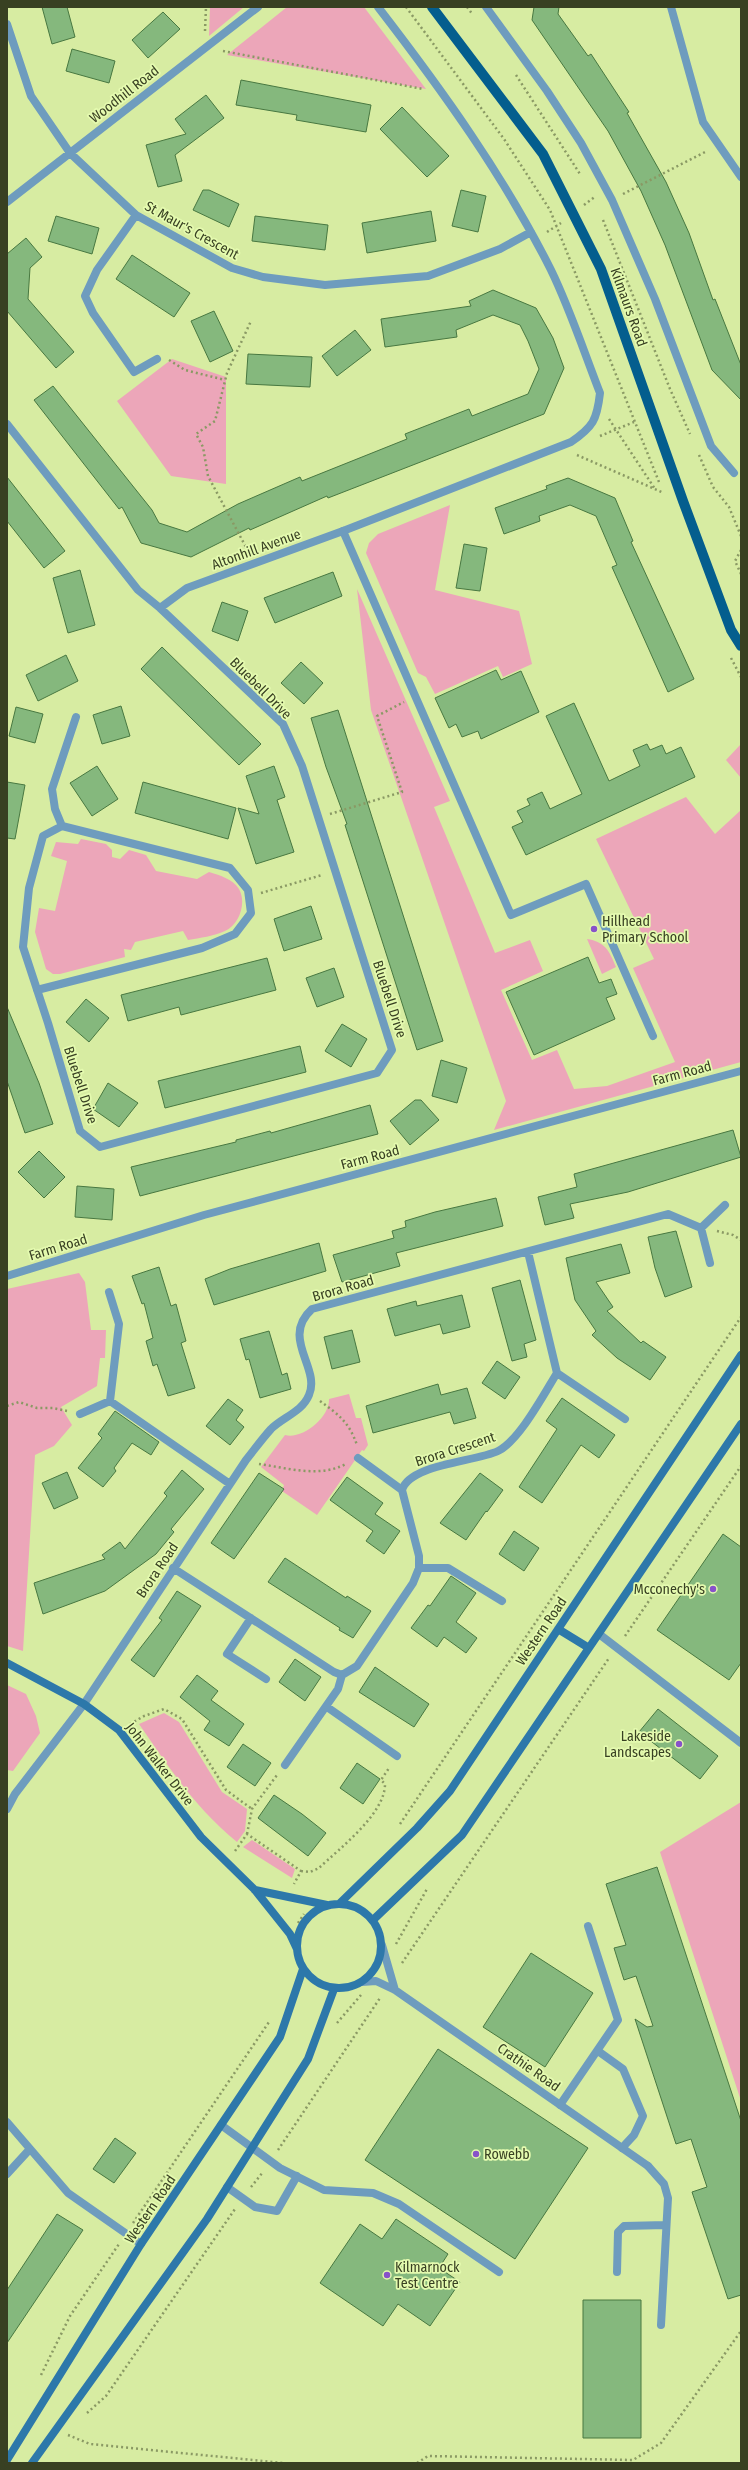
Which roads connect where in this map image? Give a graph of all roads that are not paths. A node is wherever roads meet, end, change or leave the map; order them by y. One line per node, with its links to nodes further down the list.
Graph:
1 (258, 7): 7 (street, Woodhill Road)
2 (378, 7): 11 (street)
3 (432, 7): 17 (main road, Kilmaurs Road)
4 (486, 7): 14 (street, Kilmaurs Road)
5 (672, 7): 8 (street)
6 (7, 24): 7 (street, St Maur's Crescent)
7 (70, 153): 9 (street, Woodhill Road); 10 (street, St Maur's Crescent)
8 (741, 177)
9 (7, 202)
10 (136, 215): 11 (street, St Maur's Crescent); 12 (street)
11 (533, 236): 15 (street, Altonhill Avenue)
12 (157, 359)
13 (7, 424): 16 (street)
14 (734, 473)
15 (343, 531): 16 (street, Altonhill Avenue); 21 (street)
16 (160, 608): 20 (street, Bluebell Drive)
17 (741, 646)
18 (76, 717): 19 (street)
19 (62, 826): 20 (street, Bluebell Drive); 20 (street)
20 (37, 990)
21 (653, 1036)
22 (741, 1071): 27 (street, Farm Road)
23 (725, 1205): 24 (street)
24 (701, 1228): 25 (street, Brora Road); 26 (street)
25 (528, 1252): 30 (street); 36 (street, Brora Road)
26 (710, 1263)
27 (7, 1276)
28 (109, 1292): 31 (street)
29 (741, 1355): 42 (main road, Western Road)
30 (557, 1373): 33 (street); 37 (street, Brora Crescent)
31 (110, 1401): 32 (street); 36 (street)
32 (80, 1414)
33 (625, 1419)
34 (741, 1424): 43 (main road)
35 (358, 1458): 37 (street)
36 (230, 1484): 38 (street, Brora Road)
37 (402, 1490): 39 (street)
38 (174, 1568): 41 (street); 48 (street, Brora Road)
39 (419, 1568): 40 (street); 46 (street)
40 (502, 1601)
41 (251, 1618): 46 (street); 47 (street)
42 (558, 1629): 44 (main road); 55 (main road, Western Road)
43 (598, 1634): 44 (main road); 50 (street)
44 (590, 1648): 57 (main road)
45 (7, 1663): 48 (main road, John Walker Drive)
46 (342, 1674): 49 (street)
47 (266, 1679)
48 (84, 1704): 53 (street, Brora Road); 54 (main road, John Walker Drive)
49 (327, 1707): 51 (street); 52 (street)
50 (741, 1743)
51 (397, 1756)
52 (285, 1765)
53 (7, 1809)
54 (255, 1890): 56 (main road); 60 (main road, John Walker Drive)
55 (340, 1903): 56 (main road); 57 (main road)
56 (327, 1905): 60 (main road)
57 (373, 1920): 59 (main road)
58 (588, 1926): 65 (street)
59 (382, 1945): 62 (main road); 64 (street)
60 (297, 1949): 61 (main road)
61 (303, 1969): 63 (main road); 68 (main road, Western Road)
62 (362, 1982): 63 (main road); 64 (street, Crathie Road)
63 (334, 1989): 69 (main road)
64 (395, 1990): 66 (street, Crathie Road)
65 (598, 2051): 66 (street); 70 (street)
66 (560, 2105): 70 (street, Crathie Road)
67 (7, 2122): 71 (street)
68 (221, 2125): 69 (street); 76 (main road, Western Road)
69 (253, 2146): 73 (street); 74 (main road)
70 (622, 2148): 75 (street, Crathie Road)
71 (29, 2150): 72 (street); 76 (street)
72 (7, 2174)
73 (297, 2176): 74 (street); 77 (street)
74 (227, 2186): 81 (main road)
75 (666, 2225): 78 (street); 79 (street, Crathie Road)
76 (141, 2244): 80 (main road, Western Road)
77 (499, 2272)
78 (617, 2272)
79 (661, 2325)
80 (7, 2460)
81 (32, 2463)

